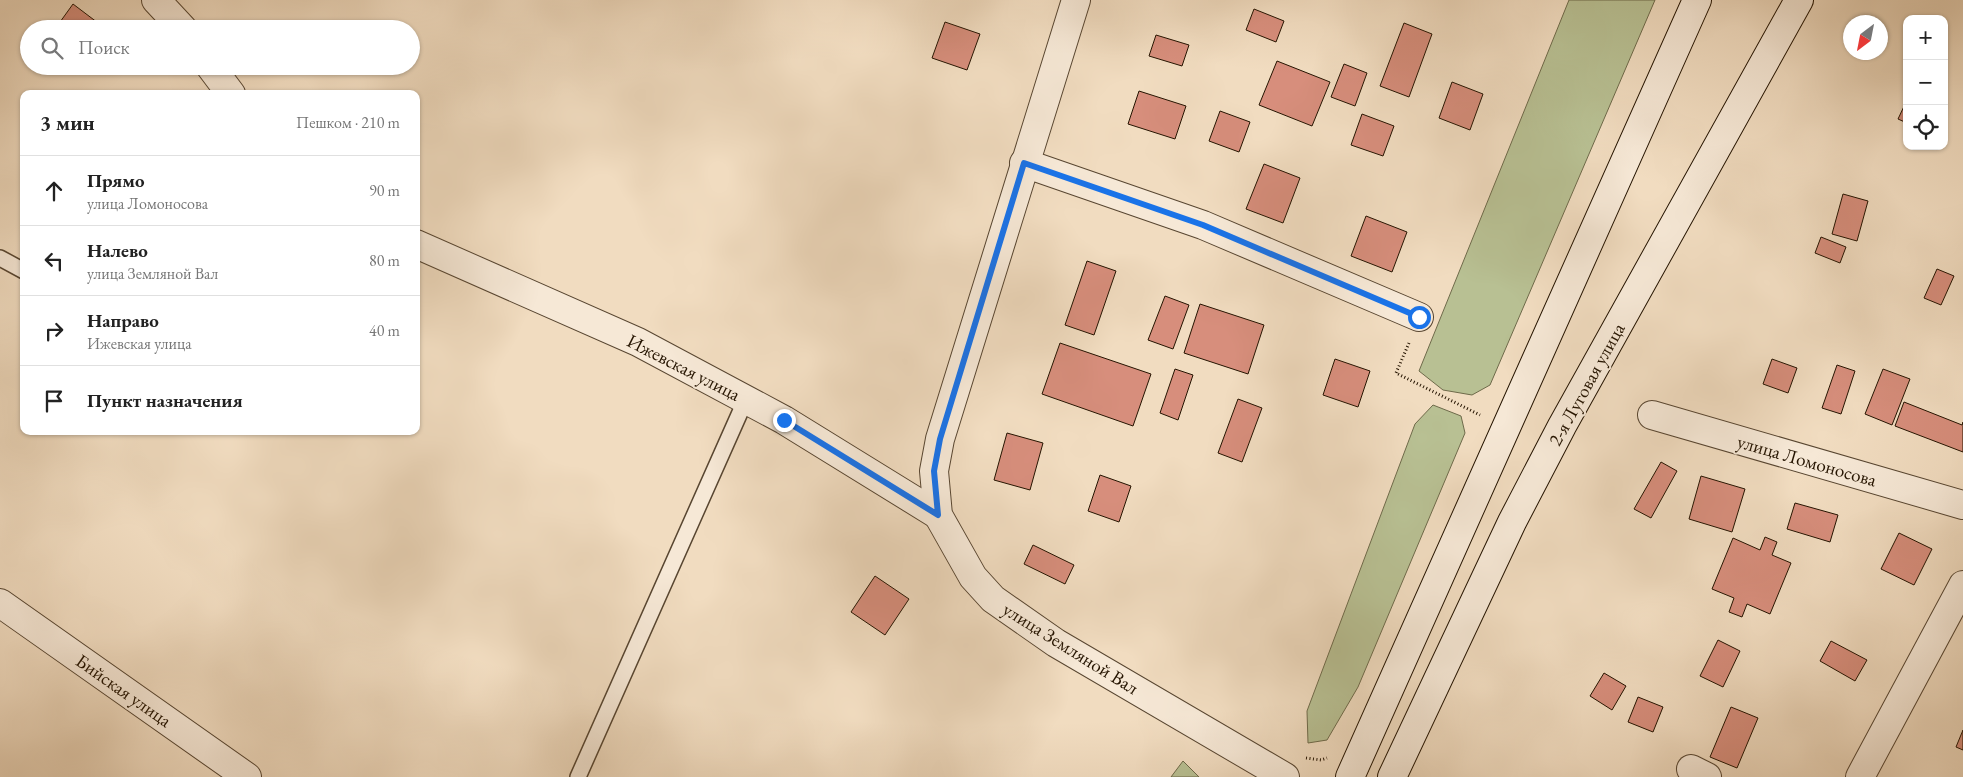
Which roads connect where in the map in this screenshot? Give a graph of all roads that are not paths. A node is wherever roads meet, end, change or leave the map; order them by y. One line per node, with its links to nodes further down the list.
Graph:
1 (156, 0): 5 (street)
2 (1076, 0): 8 (street, улица Земляной Вал)
3 (1697, 0): 22 (street)
4 (1799, 0): 23 (street, 2-я Луговая улица)
5 (175, 20)
6 (217, 75): 7 (street)
7 (228, 90)
8 (1024, 163): 12 (street); 16 (street, улица Земляной Вал)
9 (420, 246): 13 (street, Ижевская улица)
10 (0, 258): 11 (lane)
11 (20, 269)
12 (1419, 317)
13 (746, 399): 16 (street, Ижевская улица); 20 (lane)
14 (1652, 416): 15 (street, улица Ломоносова)
15 (1963, 504)
16 (938, 515): 21 (street, улица Земляной Вал)
17 (1963, 585): 24 (street)
18 (0, 603): 19 (street, Бийская улица)
19 (247, 777)
20 (578, 777)
21 (1285, 777)
22 (1350, 777)
23 (1392, 777)
24 (1860, 777)

